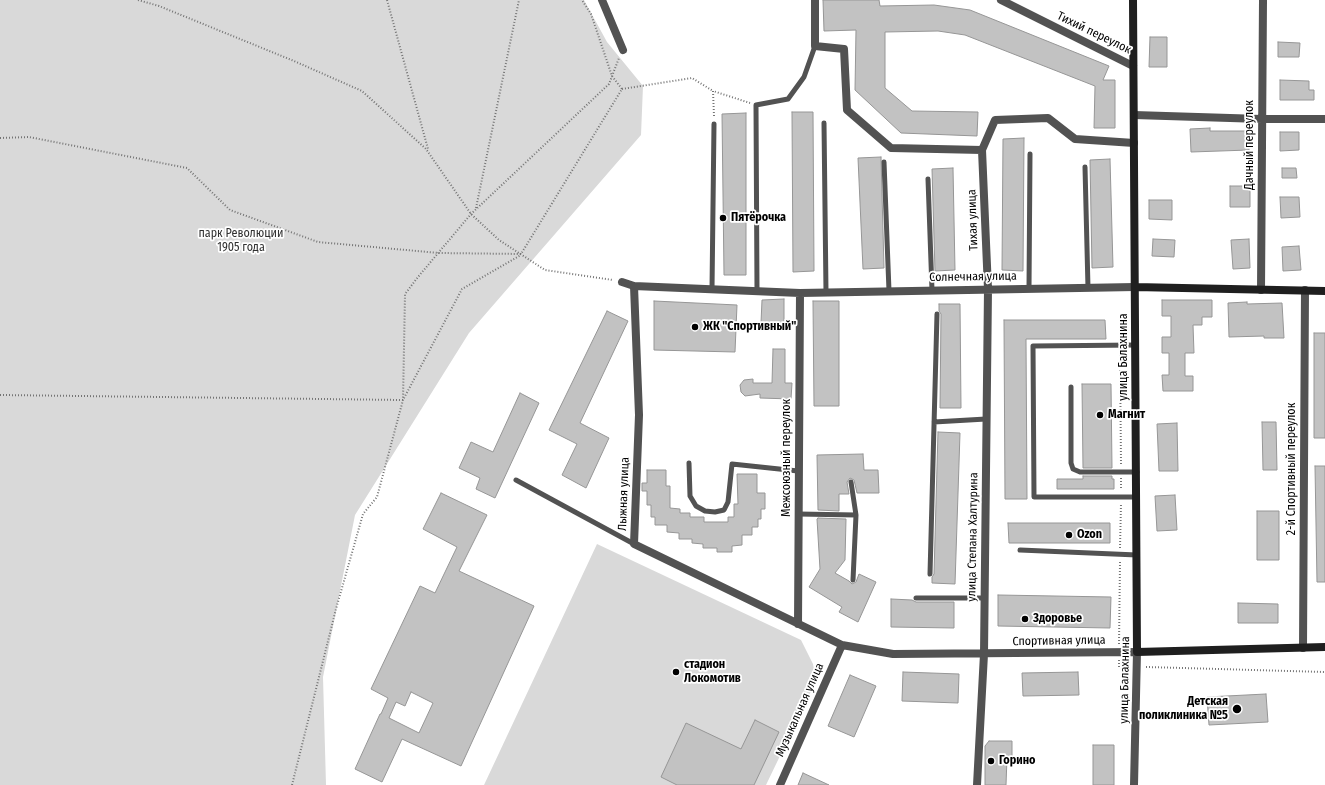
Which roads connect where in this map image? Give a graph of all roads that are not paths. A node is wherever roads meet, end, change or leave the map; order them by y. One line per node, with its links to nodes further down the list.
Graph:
1 (602, 0): 7 (street)
2 (815, 0): 6 (street)
3 (1001, 0): 8 (street, Тихий переулок)
4 (1133, 0): 8 (street, улица Балахнина)
5 (1263, 0): 10 (street, Дачный переулок)
6 (815, 46): 15 (street); 30 (lane)
7 (623, 50)
8 (1133, 66): 9 (street, улица Балахнина)
9 (1134, 115): 10 (street); 14 (street, улица Балахнина)
10 (1262, 119): 11 (street); 28 (street, Дачный переулок)
11 (1325, 119)
12 (824, 123): 34 (lane)
13 (714, 124): 25 (lane)
14 (1134, 143): 15 (street); 22 (street, улица Балахнина)
15 (982, 150): 26 (street, Тихая улица)
16 (1030, 154): 23 (lane)
17 (884, 162): 31 (lane)
18 (1085, 167): 24 (lane)
19 (928, 179): 27 (lane)
20 (622, 282): 21 (street, Солнечная улица)
21 (634, 286): 25 (street, Солнечная улица); 48 (street, Лыжная улица)
22 (1135, 287): 24 (street, Солнечная улица); 28 (street, Солнечная улица); 36 (street, улица Балахнина)
23 (1029, 288): 24 (street, Солнечная улица); 26 (street, Солнечная улица)
24 (1088, 288)
25 (712, 289): 30 (street, Солнечная улица)
26 (988, 289): 27 (street, Солнечная улица); 38 (street, улица Степана Халтурина)
27 (932, 290): 31 (street, Солнечная улица)
28 (1261, 290): 29 (street, Солнечная улица)
29 (1305, 290): 32 (street, Солнечная улица); 58 (street, 2-й Спортивный переулок)
30 (757, 291): 33 (street, Солнечная улица)
31 (889, 291): 34 (street, Солнечная улица)
32 (1325, 291)
33 (800, 292): 34 (street, Солнечная улица); 41 (street, Межсоюзный переулок)
34 (826, 292)
35 (937, 314): 39 (lane)
36 (1136, 345): 42 (street, улица Балахнина); 45 (lane)
37 (1071, 387): 42 (lane)
38 (986, 419): 39 (lane); 54 (street, улица Степана Халтурина)
39 (934, 422): 51 (lane)
40 (689, 463): 41 (lane)
41 (798, 471): 46 (street, Межсоюзный переулок)
42 (1136, 472): 45 (street, улица Балахнина)
43 (516, 480): 48 (lane)
44 (851, 482): 47 (lane)
45 (1137, 497): 50 (street, улица Балахнина)
46 (798, 514): 47 (lane); 55 (street, Межсоюзный переулок)
47 (856, 515): 52 (lane)
48 (634, 544): 55 (street, Лыжная улица)
49 (1020, 550): 50 (lane)
50 (1137, 555): 59 (street, улица Балахнина)
51 (930, 574)
52 (853, 580)
53 (916, 598): 54 (lane)
54 (984, 598): 60 (street, улица Степана Халтурина)
55 (798, 624): 56 (street, Спортивная улица)
56 (842, 645): 60 (street, Спортивная улица); 61 (street, Музыкальная улица)
57 (1325, 647): 58 (street, Спортивная улица)
58 (1303, 648): 59 (street, Спортивная улица)
59 (1137, 652): 60 (street, Спортивная улица); 63 (street, улица Балахнина)
60 (984, 654): 62 (street, улица Степана Халтурина)
61 (780, 785)
62 (977, 785)
63 (1134, 785)

